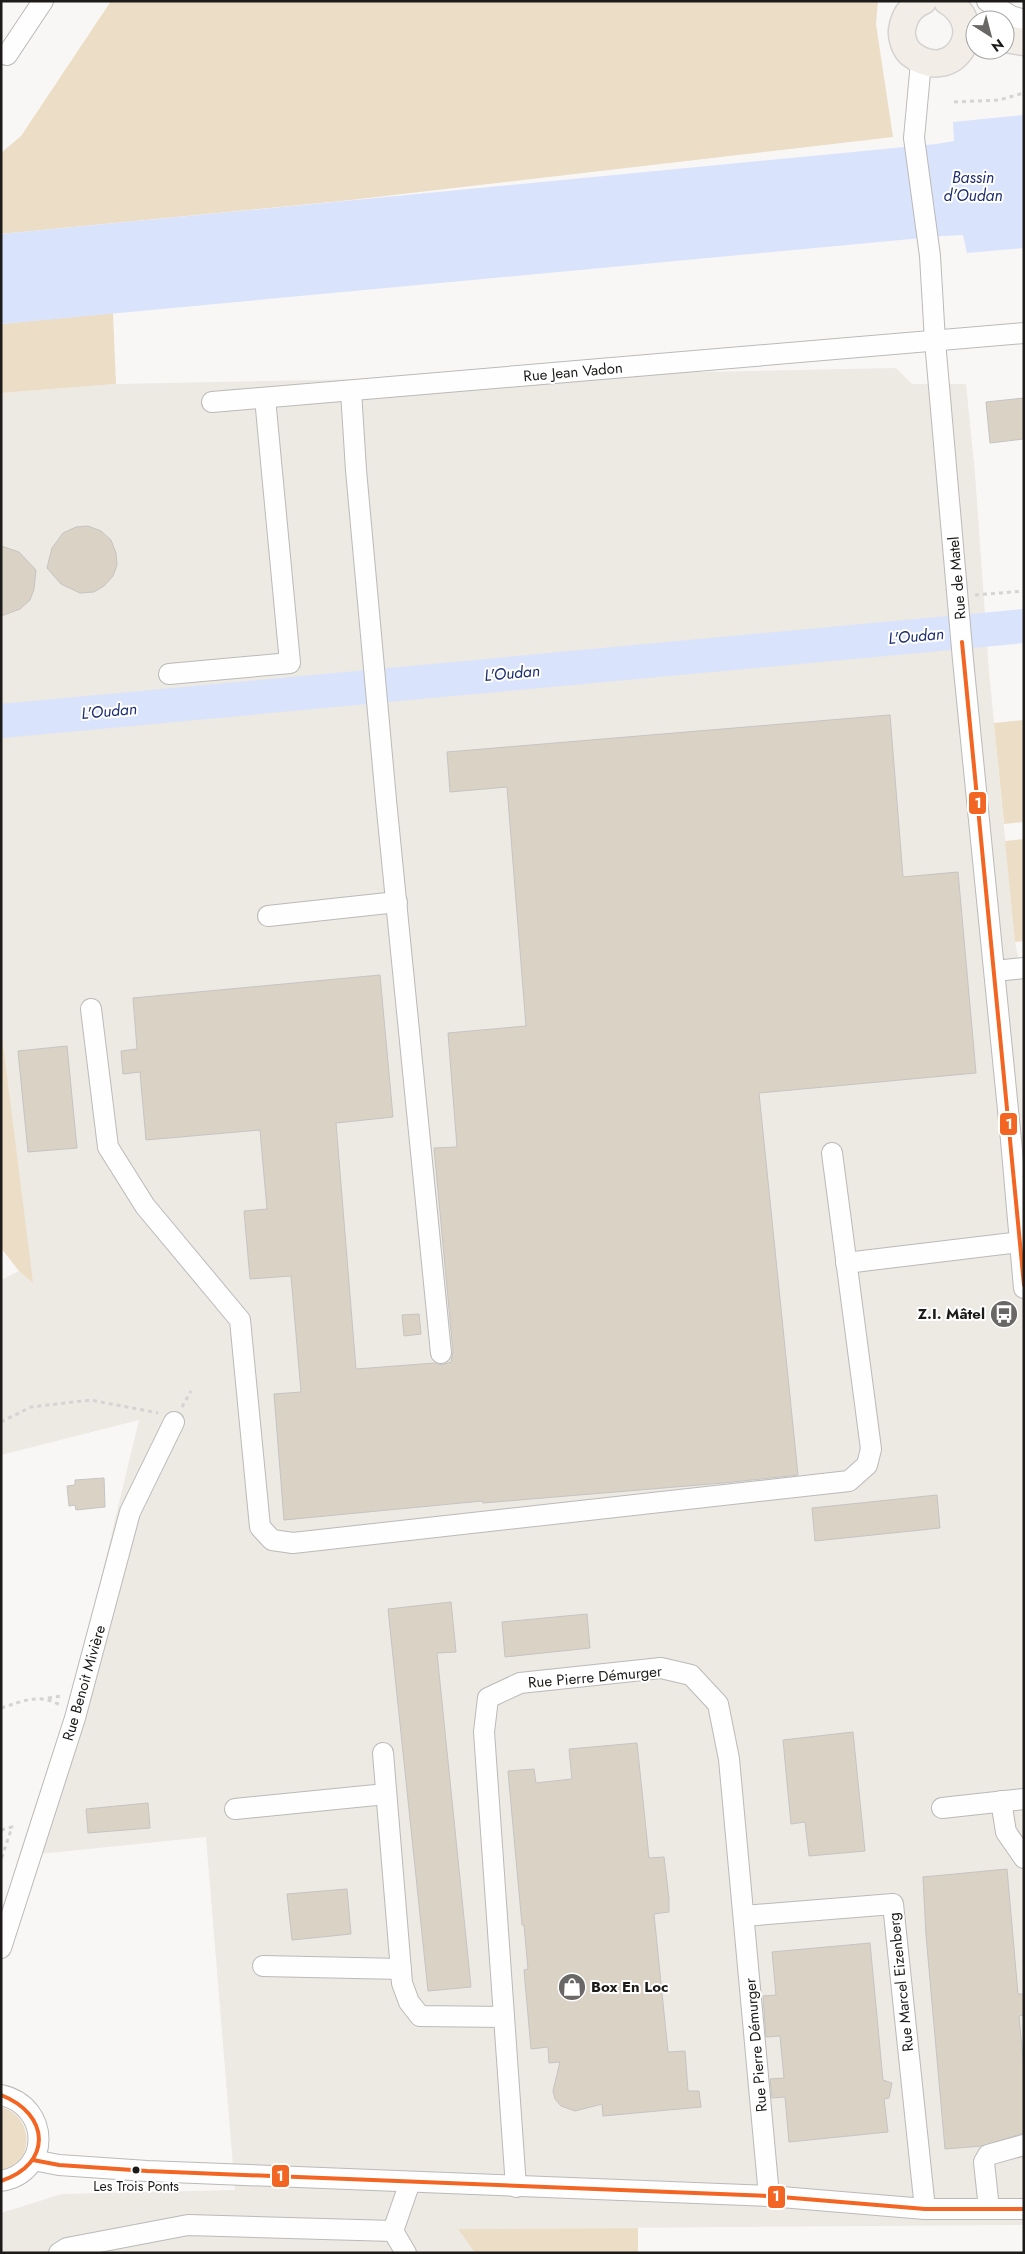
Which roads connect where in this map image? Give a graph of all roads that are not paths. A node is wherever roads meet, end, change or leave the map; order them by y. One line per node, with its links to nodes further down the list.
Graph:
1 (43, 1): 8 (street)
2 (924, 1): 9 (main road)
3 (947, 1): 5 (main road)
4 (987, 1): 6 (street)
5 (965, 20)
6 (1024, 20)
7 (965, 44): 9 (main road)
8 (7, 56)
9 (921, 62): 11 (street, Rue de Matel)
10 (1024, 333): 11 (street, Rue Jean Vadon)
11 (935, 341): 12 (street, Rue Jean Vadon); 19 (street, Rue de Matel)
12 (351, 391): 13 (street, Rue Jean Vadon); 16 (street)
13 (265, 398): 14 (street, Rue Jean Vadon); 15 (street)
14 (212, 402)
15 (169, 674)
16 (397, 902): 17 (street); 26 (street)
17 (268, 916)
18 (1024, 968): 19 (street)
19 (994, 971): 21 (street, Rue de Matel)
20 (91, 1010): 24 (street)
21 (1018, 1140): 23 (street, Rue de Matel)
22 (832, 1153): 24 (street)
23 (1020, 1242): 24 (street); 25 (street, Rue de Matel)
24 (846, 1263)
25 (1024, 1288)
26 (441, 1353)
27 (166, 1417): 36 (street, Rue Benoit Mivière)
28 (383, 1753): 29 (street)
29 (386, 1794): 33 (street); 38 (street)
30 (1024, 1799): 31 (street)
31 (1001, 1801): 32 (street); 34 (street)
32 (942, 1808)
33 (236, 1809)
34 (1024, 1858)
35 (744, 1916): 39 (street, Rue Pierre Démurger); 46 (street, Rue Pierre Démurger); 47 (street, Rue Marcel Eizenberg)
36 (1, 1948)
37 (263, 1966): 38 (street)
38 (401, 1969): 39 (street)
39 (504, 2017): 45 (street, Rue Pierre Démurger)
40 (1, 2094): 42 (street)
41 (1024, 2146): 48 (street)
42 (33, 2160): 43 (street); 44 (street)
43 (1, 2181)
44 (410, 2182): 45 (street); 50 (street)
45 (516, 2187): 46 (street)
46 (769, 2196): 47 (street)
47 (925, 2208): 48 (street)
48 (989, 2209): 49 (street)
49 (1024, 2209)
50 (392, 2231): 51 (street); 52 (street)
51 (59, 2253)
52 (406, 2253)

